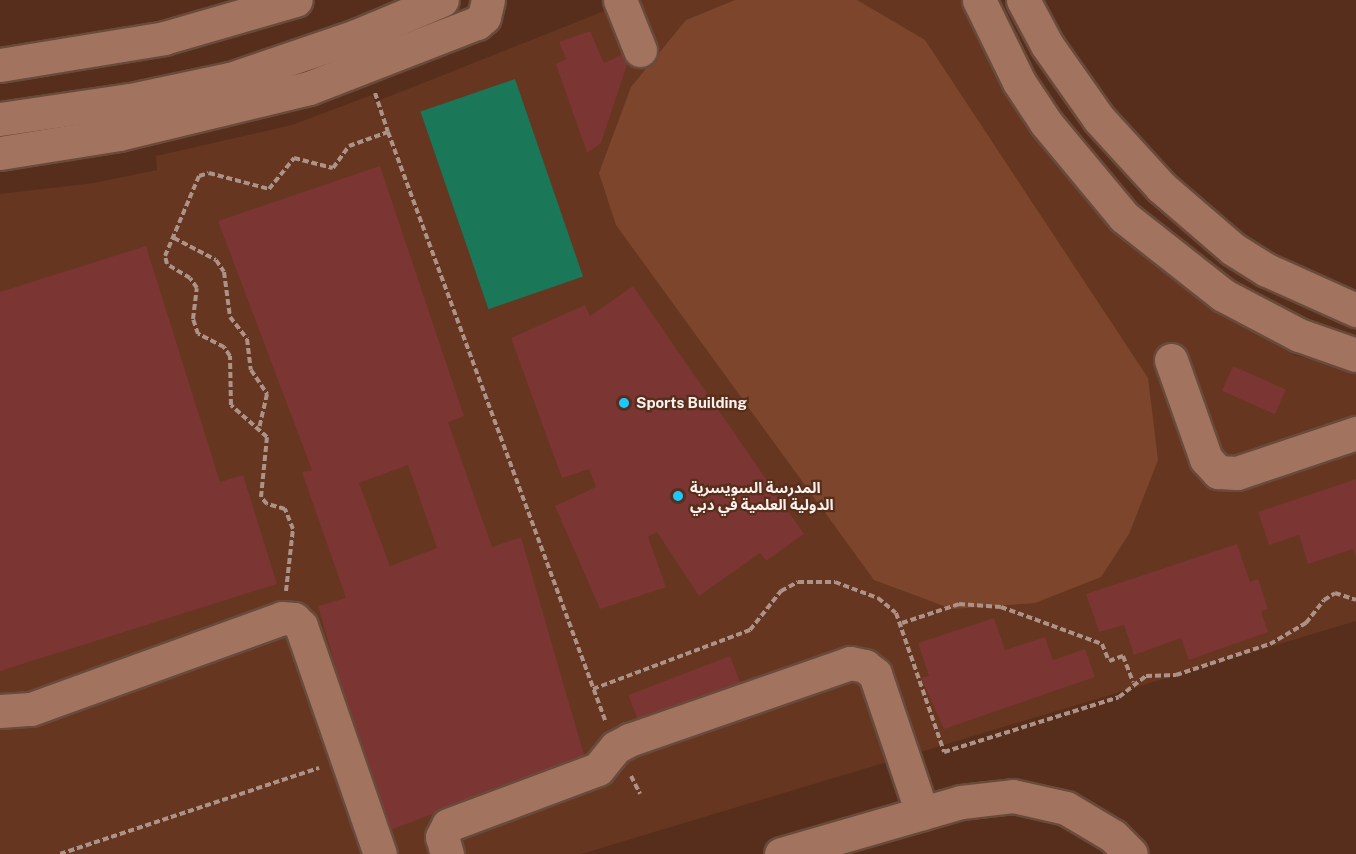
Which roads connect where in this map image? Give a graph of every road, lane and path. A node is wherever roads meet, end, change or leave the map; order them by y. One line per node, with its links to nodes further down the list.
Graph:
1 (296, 0): 8 (street)
2 (442, 0): 10 (street)
3 (488, 0): 9 (street)
4 (620, 0): 7 (street)
5 (980, 0): 15 (street)
6 (1023, 0): 14 (street)
7 (640, 50)
8 (0, 65)
9 (367, 67): 11 (path); 12 (street)
10 (0, 119)
11 (388, 132): 13 (path); 21 (path)
12 (0, 153)
13 (174, 237): 17 (path); 17 (path)
14 (1356, 310)
15 (1356, 355)
16 (1171, 360): 18 (street)
17 (259, 428): 20 (path)
18 (1356, 433)
19 (1356, 600): 22 (path)
20 (282, 618): 23 (street); 24 (street)
21 (902, 623): 22 (path); 22 (path)
22 (1133, 682)
23 (0, 711)
24 (346, 758): 26 (path); 27 (street)
25 (922, 813): 28 (street); 29 (street); 30 (street)
26 (60, 854)
27 (380, 854)
28 (447, 854)
29 (782, 854)
30 (1131, 854)

